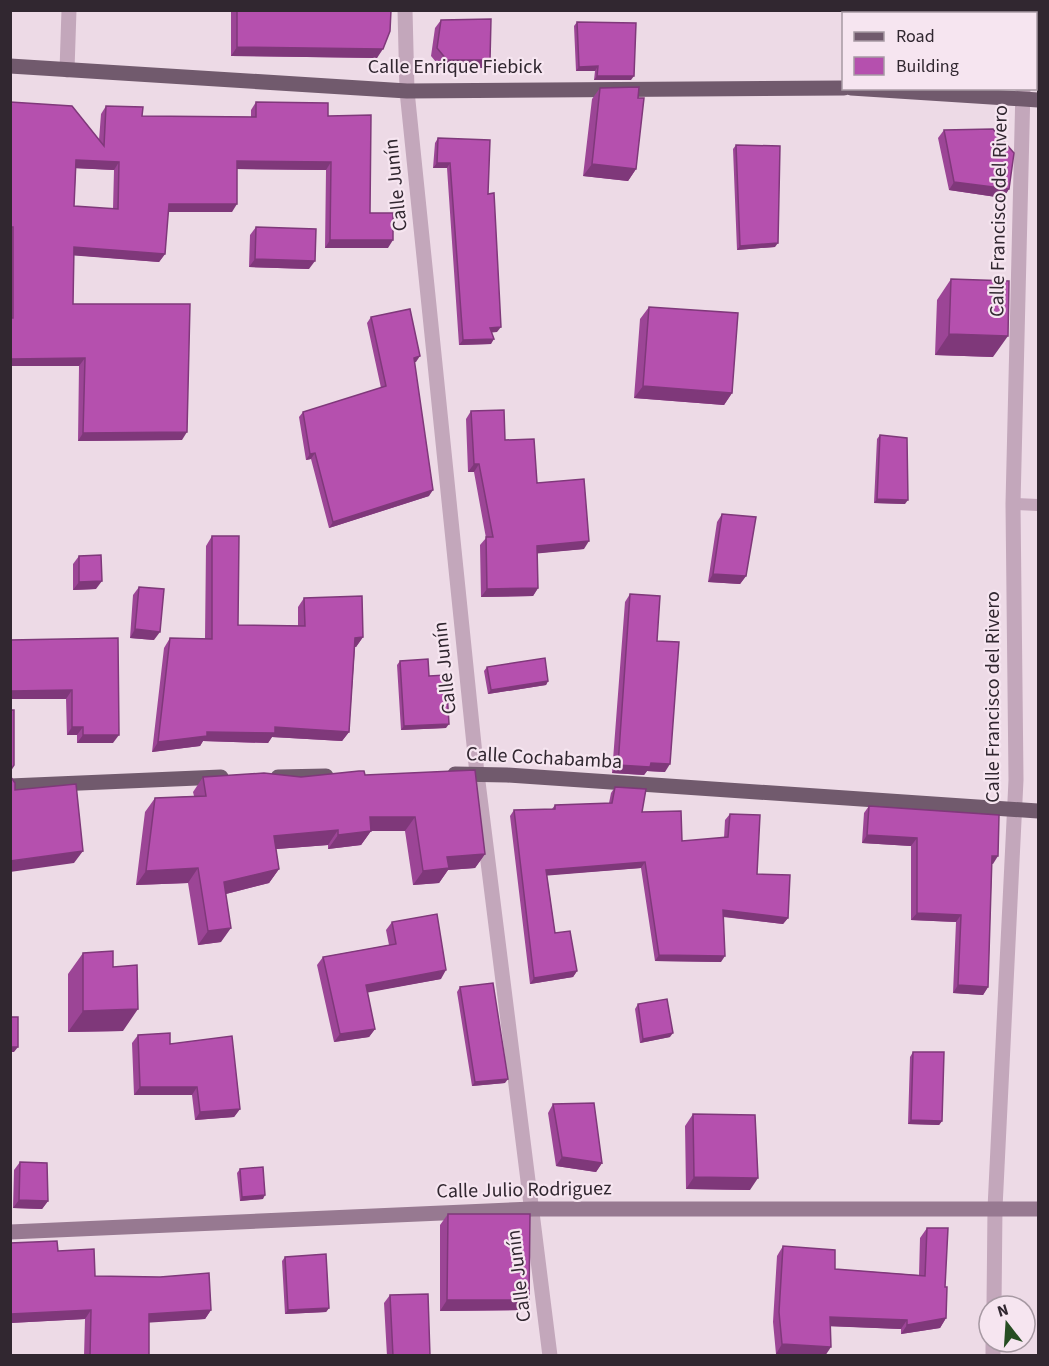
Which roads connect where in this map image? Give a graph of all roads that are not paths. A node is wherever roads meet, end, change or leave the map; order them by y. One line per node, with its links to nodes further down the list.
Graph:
1 (69, 10): 4 (street)
2 (405, 10): 7 (street, Calle Junín)
3 (10, 66): 4 (main road, Calle Enrique Fiebick)
4 (67, 70): 7 (main road, Calle Enrique Fiebick)
5 (842, 88): 7 (main road, Calle Enrique Fiebick)
6 (919, 90): 8 (main road)
7 (407, 91): 13 (street, Calle Junín)
8 (1022, 93): 9 (main road); 10 (street, Calle Francisco del Rivero)
9 (1038, 100)
10 (1013, 504): 11 (lane); 18 (street, Calle Francisco del Rivero)
11 (1038, 505)
12 (444, 774): 13 (main road, Calle Cochabamba)
13 (477, 774): 18 (main road, Calle Cochabamba); 21 (street, Calle Junín)
14 (341, 776): 16 (main road)
15 (238, 777): 17 (main road)
16 (261, 777)
17 (10, 786)
18 (1014, 810): 19 (main road, Calle Cochabamba); 20 (street, Calle Francisco del Rivero)
19 (1038, 811)
20 (995, 1208): 21 (main road, Calle Julio Rodriguez); 22 (main road, Calle Julio Rodriguez); 24 (street, Calle Francisco del Rivero)
21 (533, 1209): 23 (main road, Calle Julio Rodriguez); 25 (street, Calle Junín)
22 (1038, 1209)
23 (10, 1232)
24 (994, 1294)
25 (550, 1356)

